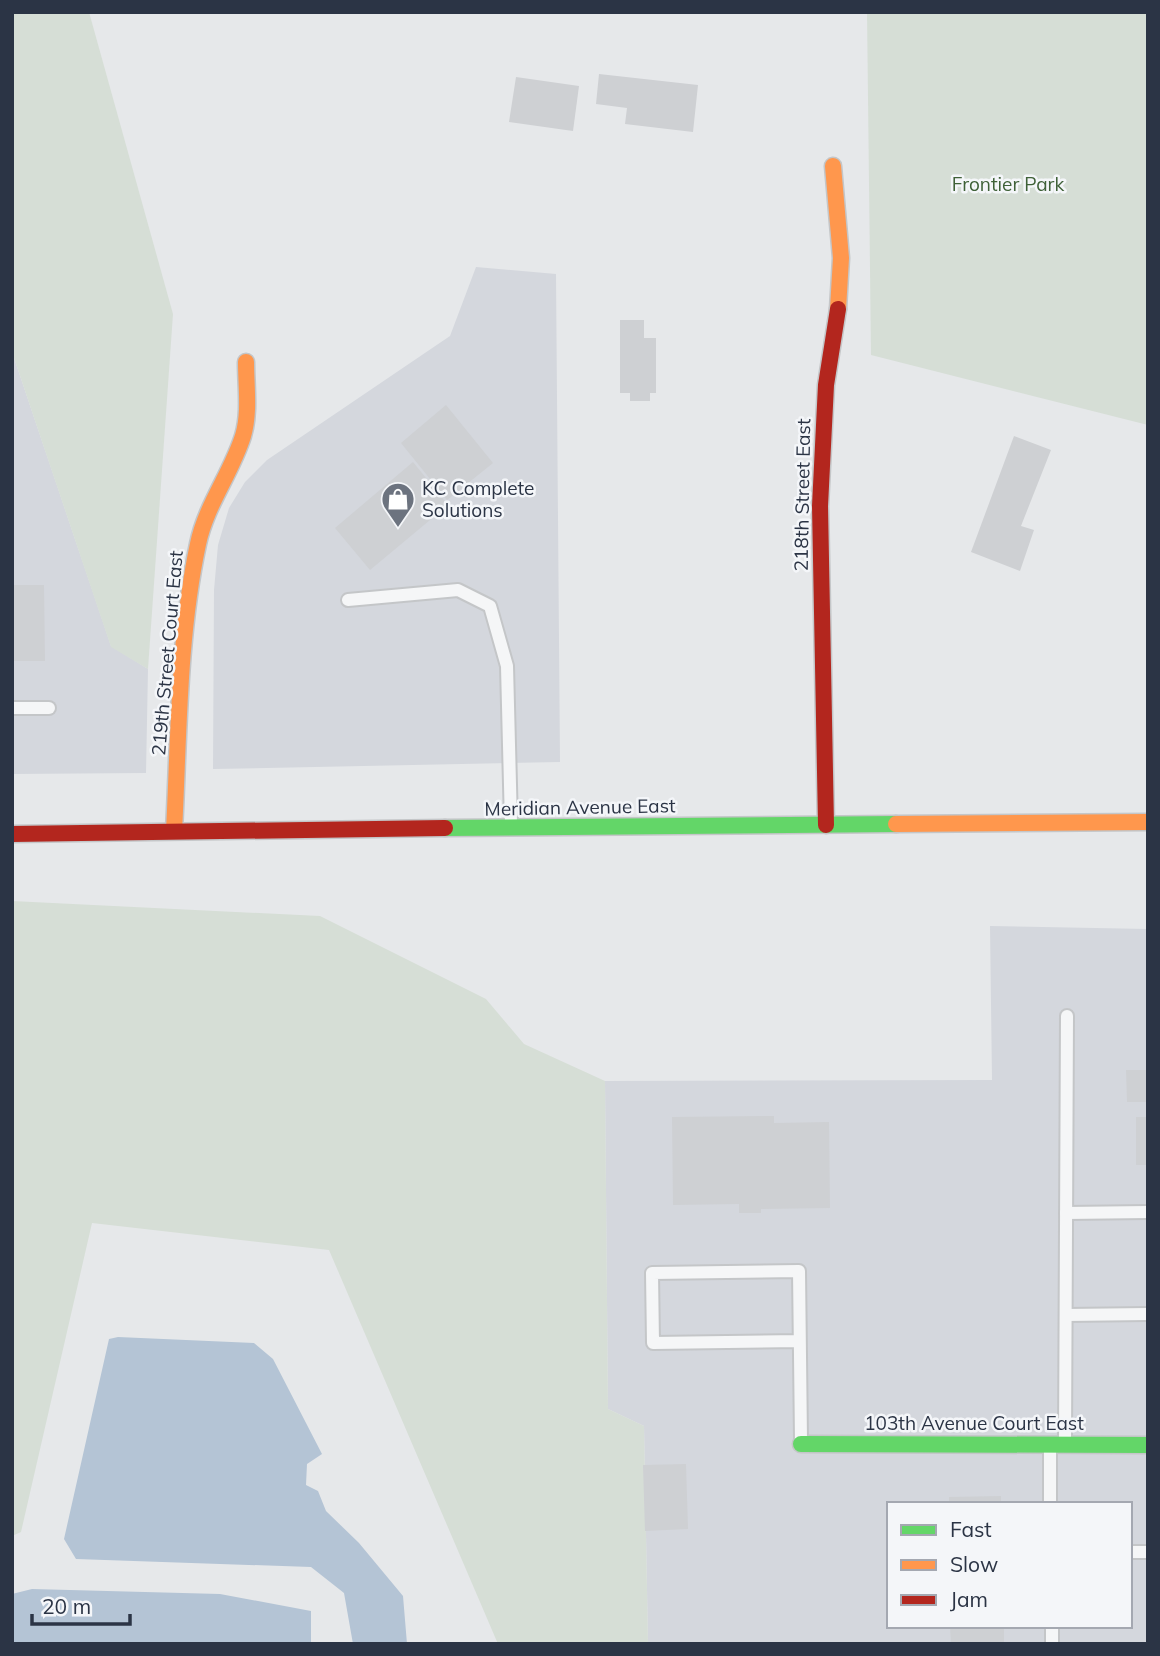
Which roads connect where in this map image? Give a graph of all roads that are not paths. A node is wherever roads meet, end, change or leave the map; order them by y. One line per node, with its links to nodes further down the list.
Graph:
1 (833, 166): 7 (street, 218th Street East)
2 (246, 362): 9 (street, 219th Street Court East)
3 (348, 600): 8 (lane)
4 (12, 708): 5 (lane)
5 (49, 708)
6 (1148, 822): 7 (street, Meridian Avenue East)
7 (826, 825): 8 (street, Meridian Avenue East)
8 (512, 828): 9 (street, Meridian Avenue East)
9 (174, 831): 10 (street, Meridian Avenue East)
10 (12, 834)
11 (1067, 1016): 13 (lane)
12 (1148, 1212): 13 (lane)
13 (1066, 1213): 15 (lane)
14 (1148, 1314): 15 (lane)
15 (1066, 1315): 18 (lane)
16 (799, 1342): 16 (lane); 17 (lane)
17 (801, 1444): 18 (street, 103th Avenue Court East)
18 (1057, 1445): 19 (street, 103th Avenue Court East); 20 (lane)
19 (1148, 1445)
20 (1051, 1502)

